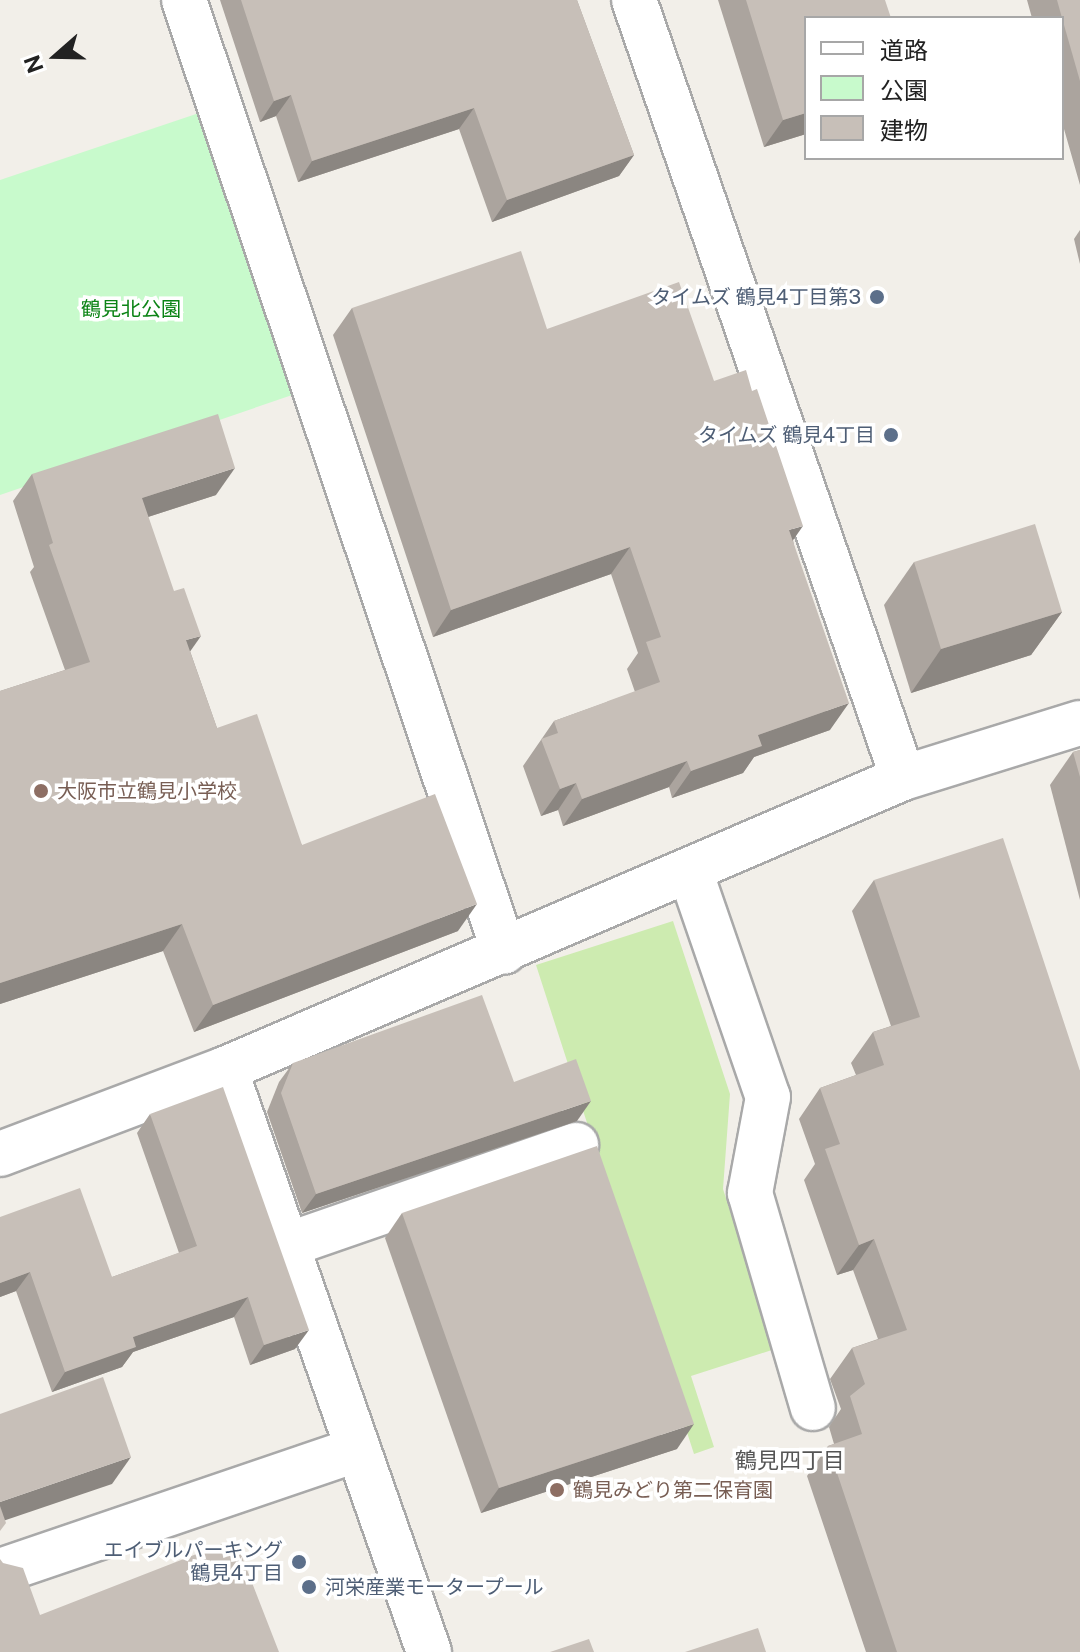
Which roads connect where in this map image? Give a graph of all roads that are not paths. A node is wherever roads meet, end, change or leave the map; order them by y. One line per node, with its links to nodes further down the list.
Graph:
1 (184, 0): 6 (street)
2 (634, 0): 4 (street)
3 (1080, 723): 4 (street)
4 (903, 778): 5 (street)
5 (690, 871): 6 (street); 11 (street)
6 (504, 952): 7 (street)
7 (225, 1069): 9 (street); 10 (street)
8 (576, 1145): 10 (street)
9 (0, 1154)
10 (287, 1245): 12 (street)
11 (813, 1408)
12 (358, 1449): 13 (street); 14 (street)
13 (0, 1571)
14 (429, 1652)

